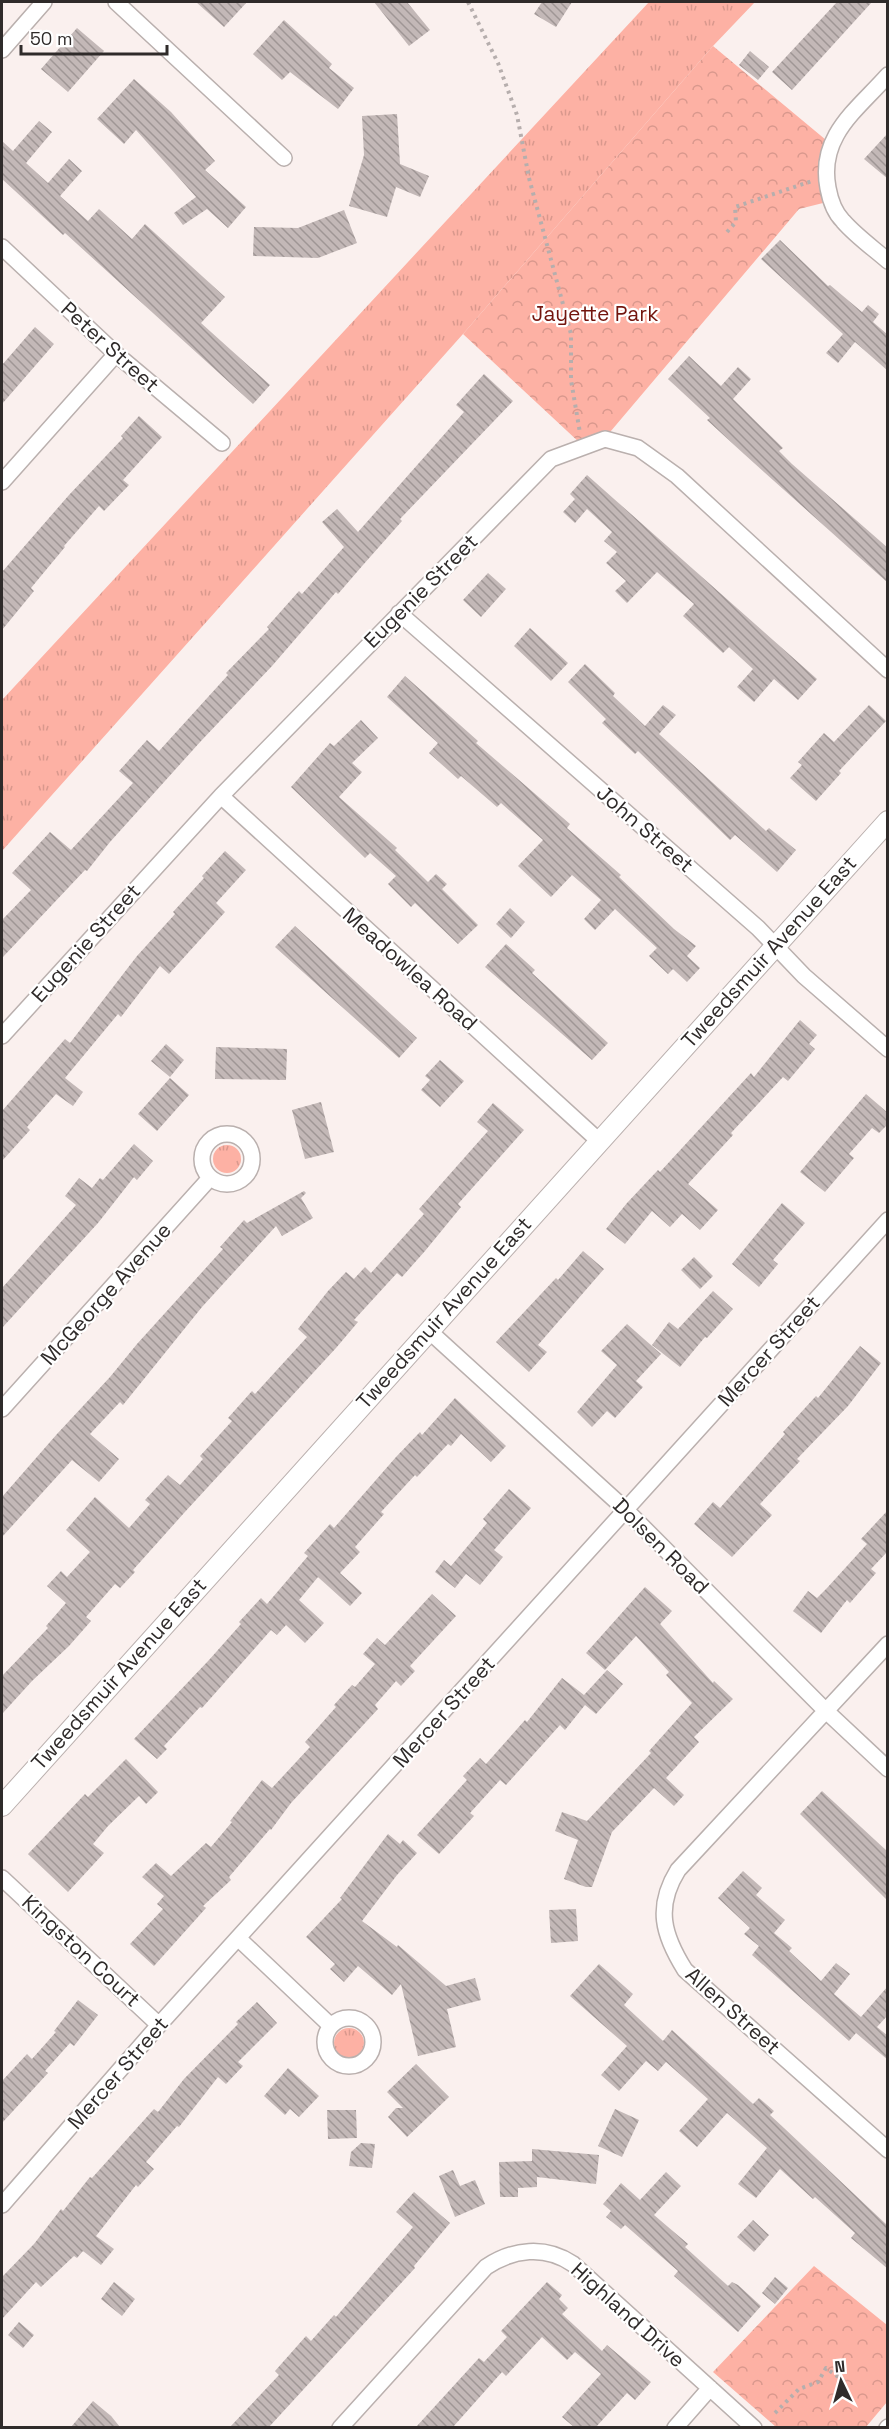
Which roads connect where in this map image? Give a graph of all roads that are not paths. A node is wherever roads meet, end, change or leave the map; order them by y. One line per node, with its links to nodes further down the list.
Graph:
1 (44, 2): 3 (street)
2 (116, 2): 5 (street)
3 (2, 50)
4 (888, 75): 7 (street)
5 (284, 158)
6 (2, 247): 8 (street, Peter Street)
7 (888, 261)
8 (116, 354): 9 (street, Peter Street); 10 (street)
9 (222, 443)
10 (2, 482)
11 (399, 613): 12 (street, Eugenie Street); 13 (street, Eugenie Street); 15 (street, John Street)
12 (888, 670)
13 (221, 796): 16 (street, Eugenie Street); 18 (street, Meadowlea Road)
14 (888, 821): 15 (street, Tweedsmuir Avenue East)
15 (775, 946): 17 (street, John Street); 18 (street, Tweedsmuir Avenue East)
16 (2, 1036)
17 (888, 1049)
18 (599, 1141): 21 (street, Tweedsmuir Avenue East)
19 (210, 1179): 22 (street, McGeorge Avenue)
20 (888, 1220): 23 (street, Mercer Street)
21 (428, 1330): 23 (street, Dolsen Road); 27 (street, Tweedsmuir Avenue East)
22 (2, 1409)
23 (626, 1510): 25 (street, Dolsen Road); 29 (street, Mercer Street)
24 (888, 1644): 25 (street, Allen Street)
25 (825, 1710): 26 (street, Dolsen Road); 32 (street, Allen Street)
26 (888, 1769)
27 (2, 1806)
28 (2, 1878): 30 (street, Kingston Court)
29 (239, 1938): 30 (street, Mercer Street); 31 (street)
30 (159, 2025): 33 (street, Mercer Street)
31 (332, 2026)
32 (888, 2150)
33 (2, 2205)
34 (710, 2388): 35 (street, Highland Drive); 36 (street); 37 (street, Highland Drive)
35 (340, 2427)
36 (675, 2427)
37 (754, 2427)

